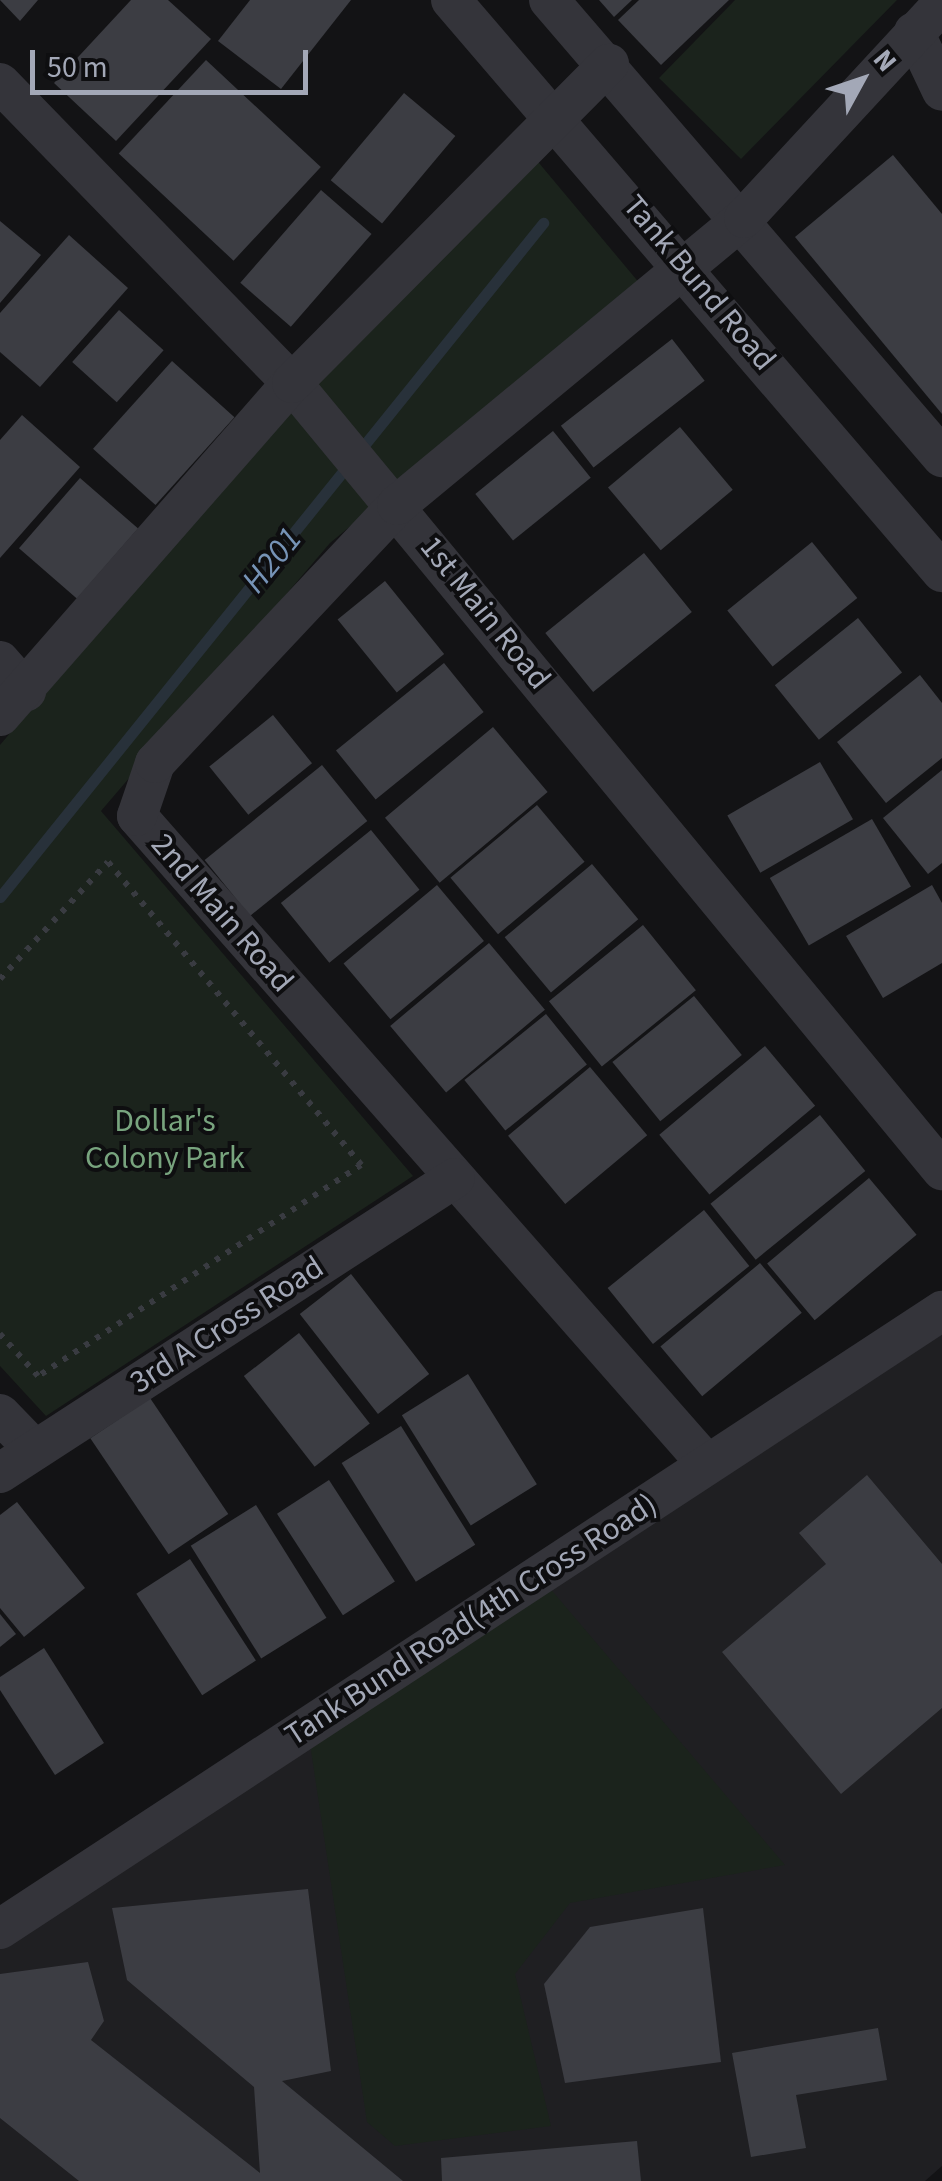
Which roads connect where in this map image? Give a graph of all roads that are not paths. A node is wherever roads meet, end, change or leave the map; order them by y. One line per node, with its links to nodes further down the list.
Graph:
1 (451, 0): 7 (street, Tank Bund Road)
2 (549, 0): 4 (street)
3 (928, 18): 6 (street); 8 (street, 2nd Main Road)
4 (609, 64): 7 (street); 8 (street)
5 (0, 83): 10 (street, 1st Main Road)
6 (942, 91)
7 (556, 114): 9 (street, Tank Bund Road); 10 (street)
8 (728, 198): 9 (street, 2nd Main Road); 11 (street)
9 (685, 267): 12 (street, 2nd Main Road); 13 (street, Tank Bund Road)
10 (301, 395): 12 (street, 1st Main Road); 14 (street)
11 (942, 457)
12 (390, 498): 15 (street, 1st Main Road); 16 (street, 2nd Main Road)
13 (942, 572)
14 (9, 689)
15 (942, 1170)
16 (455, 1178): 19 (street, 3rd A Cross Road); 20 (street, 2nd Main Road)
17 (942, 1311): 20 (street, Tank Bund Road(4th Cross Road))
18 (0, 1414): 19 (street)
19 (35, 1450): 21 (street, 3rd A Cross Road)
20 (707, 1464): 22 (street, Tank Bund Road(4th Cross Road))
21 (0, 1472)
22 (6, 1913)

